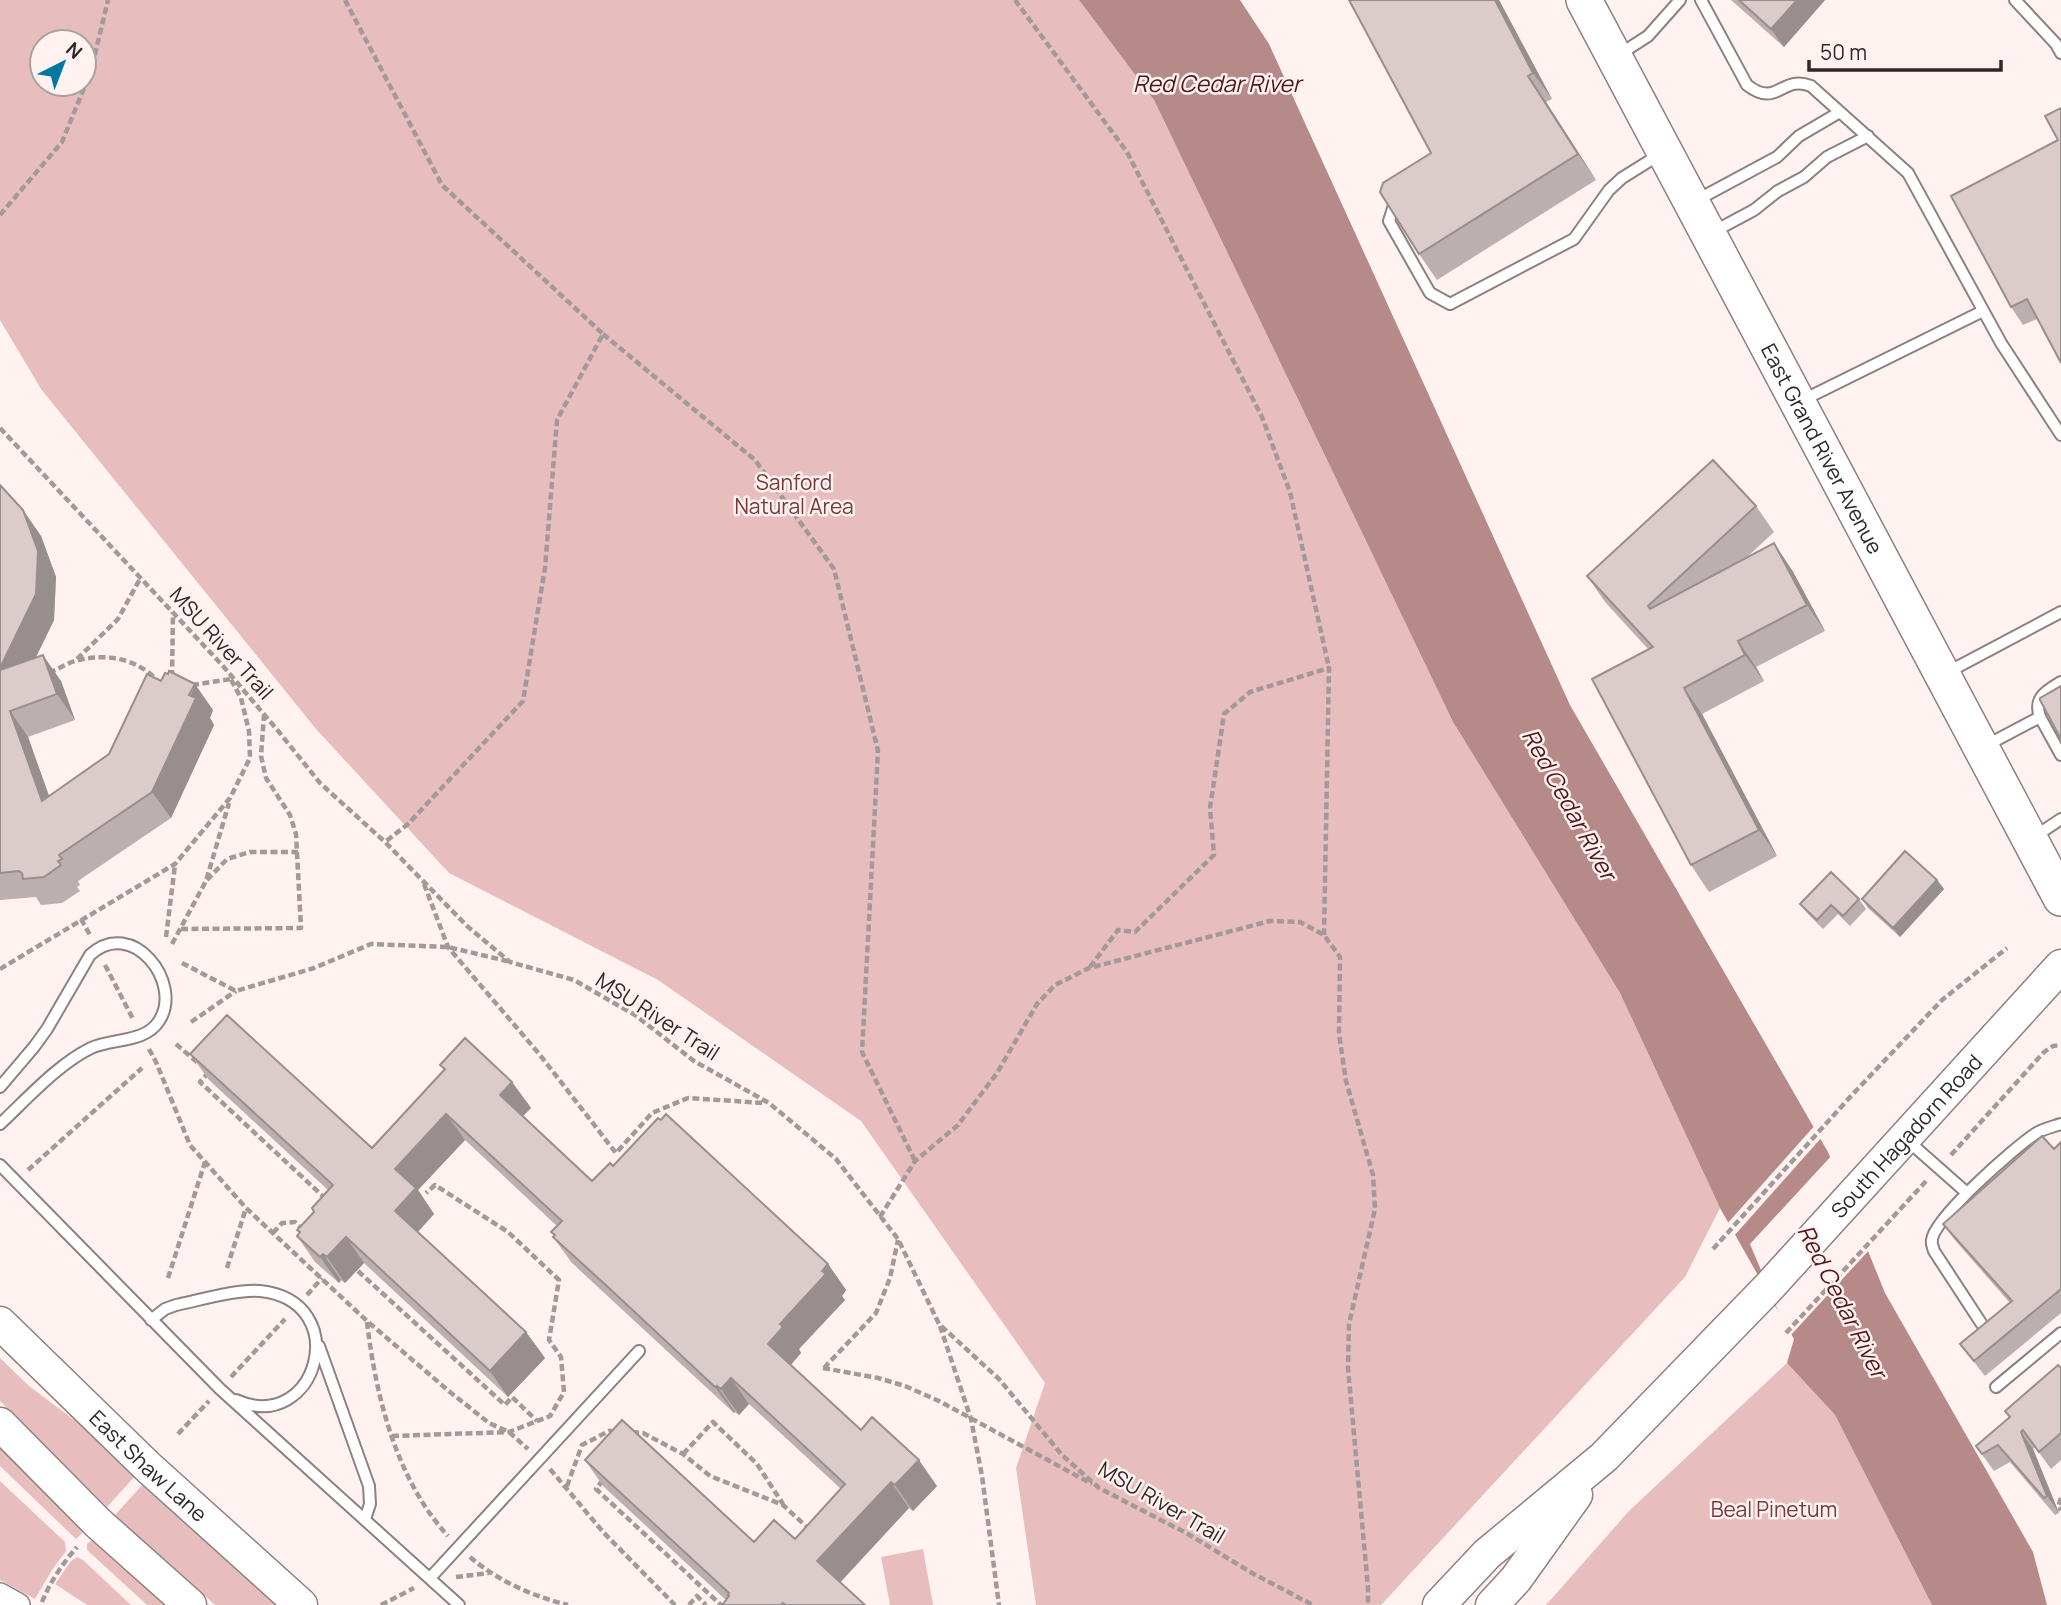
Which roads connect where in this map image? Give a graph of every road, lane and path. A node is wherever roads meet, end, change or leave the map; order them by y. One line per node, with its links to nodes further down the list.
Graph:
1 (108, 0): 15 (path)
2 (345, 0): 18 (path)
3 (1015, 0): 27 (path)
4 (1680, 0): 9 (lane)
5 (1701, 0): 10 (lane)
6 (2015, 0): 8 (lane)
7 (1589, 2): 9 (main road, East Grand River Avenue)
8 (2061, 53)
9 (1615, 58): 12 (main road, East Grand River Avenue)
10 (1840, 112): 11 (lane); 14 (lane)
11 (1868, 136): 16 (lane); 17 (lane)
12 (1665, 152): 13 (lane); 14 (main road, East Grand River Avenue)
13 (1400, 188)
14 (1692, 203): 16 (main road, East Grand River Avenue)
15 (0, 215)
16 (1709, 234): 19 (main road, East Grand River Avenue)
17 (1983, 312): 19 (lane); 21 (lane)
18 (603, 334): 40 (path); 72 (path)
19 (1798, 403): 28 (main road, East Grand River Avenue)
20 (0, 428): 22 (path, MSU River Trail)
21 (2061, 435)
22 (141, 577): 23 (path, MSU River Trail); 25 (path)
23 (174, 612): 25 (path); 26 (path, MSU River Trail)
24 (2061, 612): 28 (lane)
25 (77, 660): 29 (path)
26 (223, 666): 30 (path); 33 (path, MSU River Trail)
27 (1329, 668): 48 (path); 57 (path)
28 (1942, 675): 35 (main road, East Grand River Avenue)
29 (40, 677)
30 (231, 679): 32 (path); 37 (path)
31 (2061, 682): 34 (lane)
32 (182, 686)
33 (264, 714): 40 (path, MSU River Trail); 41 (path)
34 (2040, 717): 35 (lane); 36 (lane)
35 (1982, 748): 39 (main road, East Grand River Avenue)
36 (2061, 755)
37 (230, 798): 42 (path); 44 (path)
38 (2061, 819): 39 (lane)
39 (2030, 839): 45 (main road, East Grand River Avenue)
40 (385, 842): 43 (path, MSU River Trail)
41 (298, 852): 44 (path); 47 (path)
42 (175, 864): 46 (path); 49 (path)
43 (423, 880): 51 (path); 54 (path, MSU River Trail)
44 (206, 881): 47 (path)
45 (2061, 898)
46 (81, 919): 53 (path); 58 (path)
47 (181, 929): 50 (path)
48 (1324, 935): 57 (path); 138 (path)
49 (166, 936)
50 (172, 944)
51 (448, 947): 54 (path); 59 (path); 68 (path)
52 (2007, 948): 85 (path)
53 (97, 949): 61 (path); 61 (lane); 67 (lane)
54 (510, 962): 68 (path, MSU River Trail)
55 (182, 963): 59 (path)
56 (2061, 966): 71 (street, South Hagadorn Road)
57 (1089, 968): 72 (path)
58 (0, 969)
59 (236, 991): 60 (path)
60 (191, 1022)
61 (141, 1036): 69 (lane); 73 (path)
62 (176, 1044): 66 (path)
63 (2060, 1045): 75 (path)
64 (215, 1066): 66 (path)
65 (142, 1068): 76 (path)
66 (208, 1073): 79 (path)
67 (0, 1087)
68 (769, 1103): 81 (path, MSU River Trail)
69 (0, 1124)
70 (2061, 1124): 78 (lane)
71 (1905, 1138): 75 (lane); 112 (street, South Hagadorn Road)
72 (915, 1161): 81 (path)
73 (205, 1162): 80 (path); 88 (path)
74 (0, 1165): 76 (lane)
75 (1939, 1168): 78 (lane); 98 (path)
76 (15, 1181): 92 (lane)
77 (426, 1193): 106 (path)
78 (1967, 1193): 96 (lane)
79 (330, 1203)
80 (246, 1208): 82 (path); 86 (path)
81 (880, 1217): 84 (path, MSU River Trail)
82 (273, 1233): 83 (path); 89 (path)
83 (312, 1239)
84 (898, 1239): 95 (path, MSU River Trail); 105 (path)
85 (1713, 1249)
86 (227, 1268)
87 (358, 1270): 106 (path)
88 (168, 1278)
89 (322, 1278): 90 (path); 93 (path)
90 (313, 1288)
91 (284, 1320): 101 (path)
92 (151, 1321): 97 (lane); 103 (lane)
93 (367, 1321): 108 (path); 110 (path)
94 (0, 1323): 130 (street, East Shaw Lane)
95 (939, 1324): 105 (path); 116 (path, MSU River Trail)
96 (1983, 1326)
97 (314, 1330): 103 (lane); 120 (lane)
98 (1786, 1333)
99 (2061, 1333): 102 (lane)
100 (639, 1351): 113 (lane)
101 (230, 1378)
102 (1996, 1387)
103 (220, 1389): 120 (lane)
104 (211, 1399): 109 (path)
105 (971, 1419): 116 (path); 136 (path)
106 (537, 1421): 108 (path)
107 (0, 1424): 129 (street)
108 (509, 1432): 110 (path); 113 (path)
109 (178, 1434)
110 (392, 1436): 123 (path)
111 (683, 1454): 115 (path); 118 (path); 118 (path)
112 (1604, 1457): 139 (street, South Hagadorn Road); 140 (street, South Hagadorn Road)
113 (539, 1459): 115 (path); 123 (lane)
114 (608, 1474): 135 (path)
115 (566, 1487): 126 (path)
116 (1099, 1488): 137 (path, MSU River Trail)
117 (2061, 1498): 119 (path)
118 (783, 1505): 121 (path)
119 (2061, 1510)
120 (365, 1519): 124 (lane)
121 (812, 1532)
122 (77, 1547): 128 (path)
123 (458, 1547): 124 (lane); 132 (path)
124 (430, 1578): 131 (lane)
125 (0, 1595): 127 (street)
126 (672, 1604)
127 (18, 1605)
128 (41, 1605)
129 (190, 1605)
130 (301, 1605)
131 (459, 1605)
132 (568, 1605)
133 (689, 1605): 134 (path)
134 (706, 1605)
135 (720, 1605)
136 (999, 1605)
137 (1313, 1605)
138 (1368, 1605)
139 (1439, 1605)
140 (1492, 1605)

